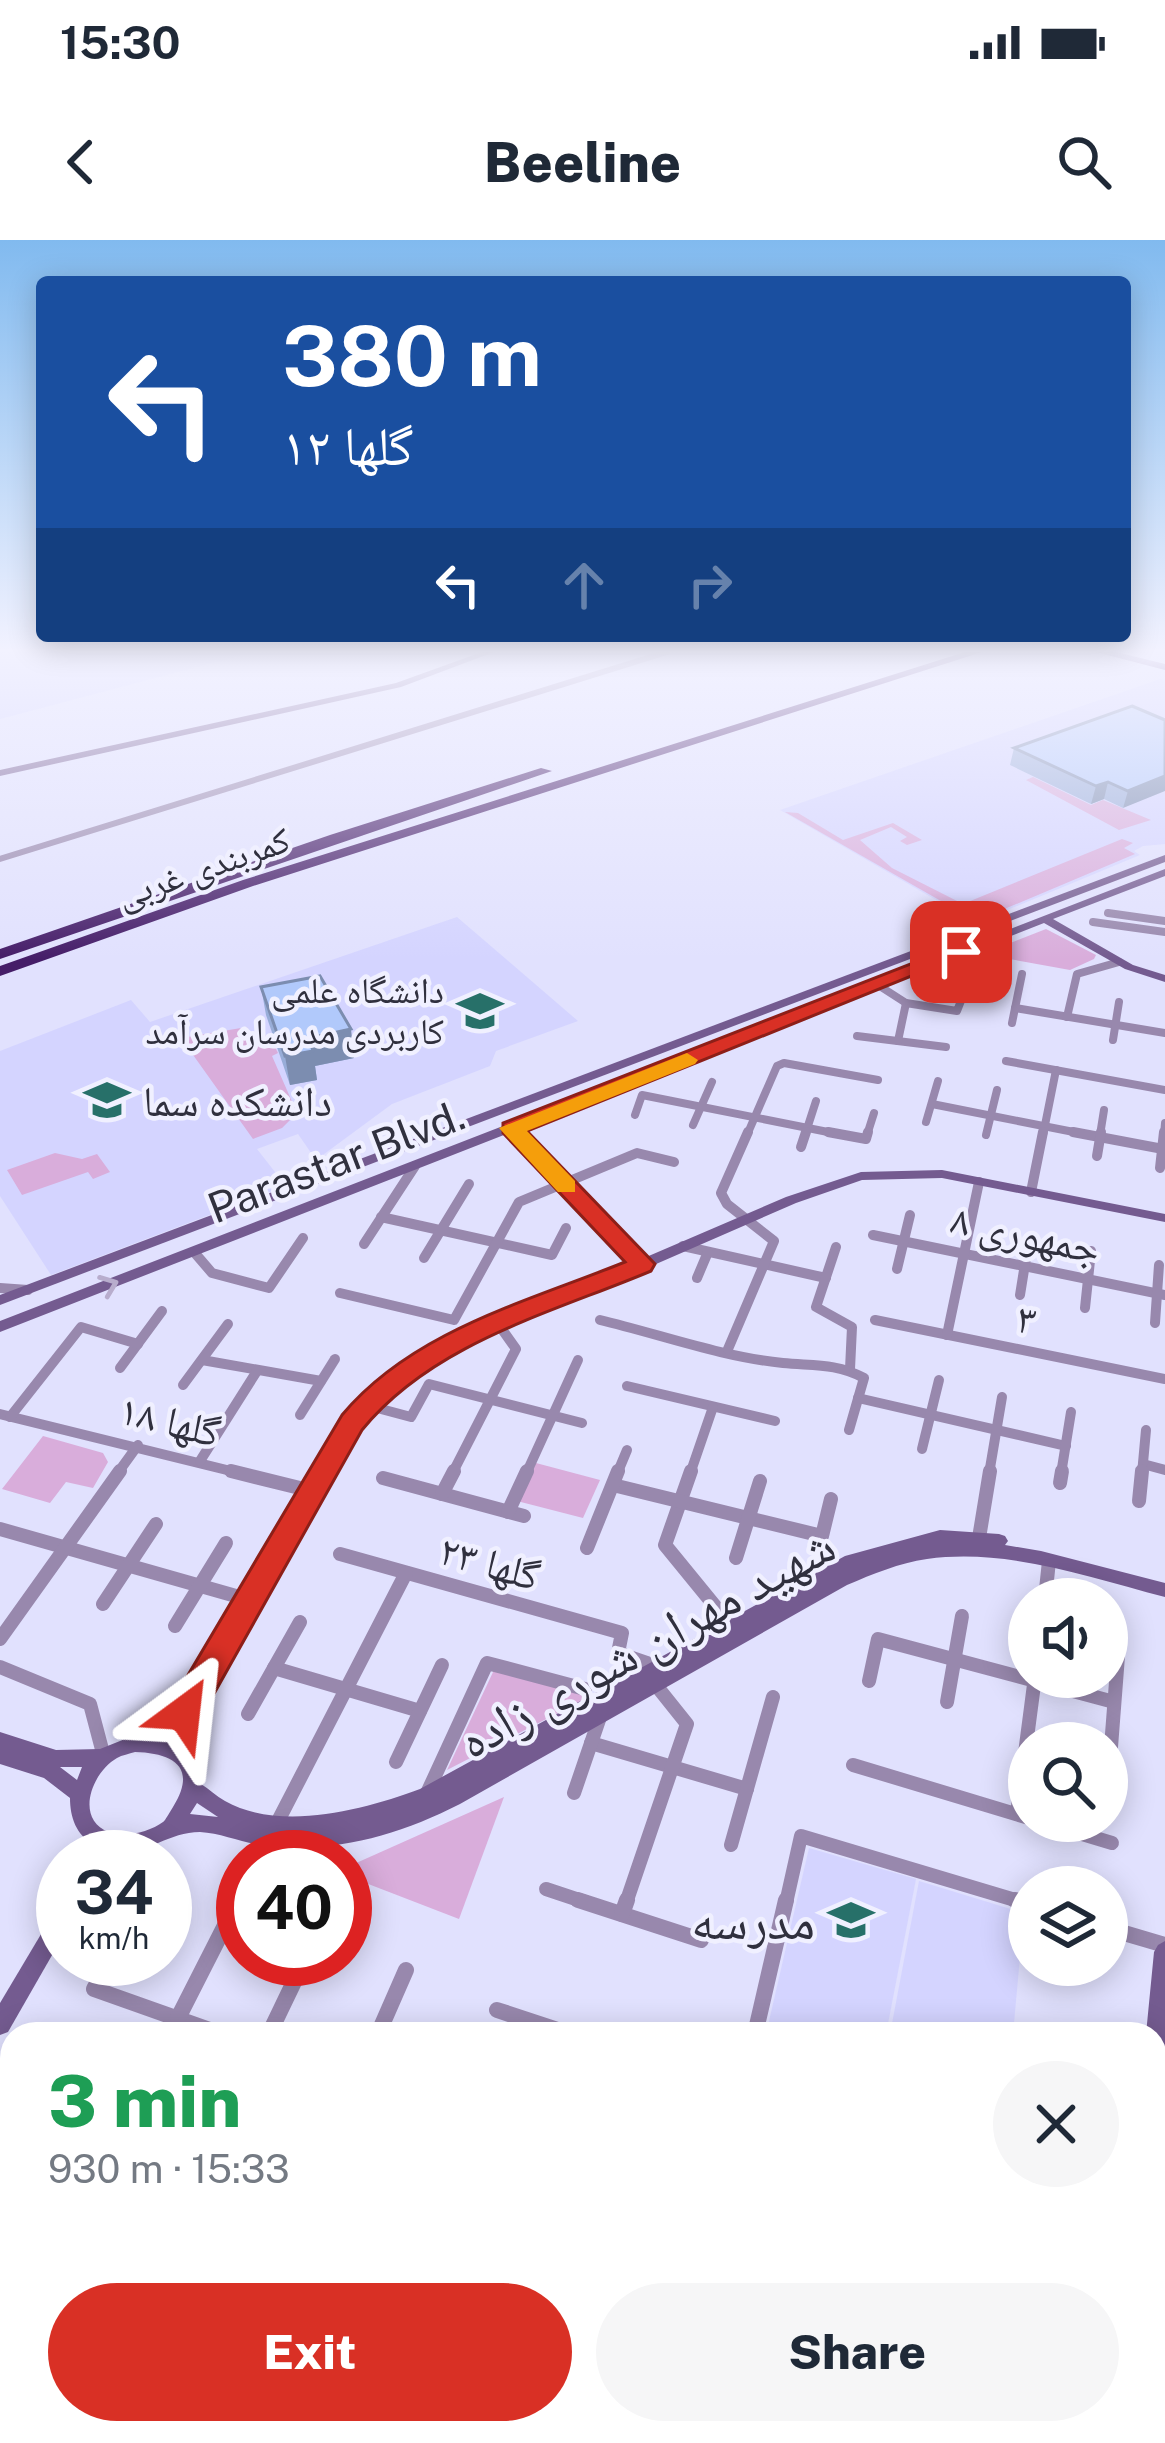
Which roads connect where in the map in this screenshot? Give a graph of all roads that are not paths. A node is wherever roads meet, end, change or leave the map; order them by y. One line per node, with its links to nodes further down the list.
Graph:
1 (65, 755): 6 (main road)
2 (71, 755): 6 (main road)
3 (336, 755): 8 (street)
4 (603, 755): 15 (highway, کمربندی غربی)
5 (652, 755): 17 (highway, کمربندی غربی)
6 (0, 770)
7 (1165, 858): 40 (main road, Parastar Blvd.)
8 (0, 859)
9 (1165, 872): 11 (main road, Parastar Blvd.)
10 (1108, 913): 13 (street)
11 (1048, 917): 16 (main road); 20 (main road, Parastar Blvd.)
12 (1093, 922): 14 (street)
13 (1165, 922)
14 (1165, 932)
15 (0, 954)
16 (1118, 961): 19 (main road); 25 (street)
17 (0, 971)
18 (1022, 974): 24 (street)
19 (1165, 978)
20 (878, 985): 23 (street); 44 (main road, Parastar Blvd.)
21 (964, 993): 23 (street)
22 (1119, 1002): 27 (street)
23 (906, 1003): 31 (street)
24 (1015, 1008): 25 (street); 26 (street)
25 (1067, 1016): 27 (street)
26 (1012, 1023)
27 (1116, 1025): 28 (street); 30 (street)
28 (1165, 1033)
29 (857, 1036): 31 (street)
30 (1113, 1040)
31 (898, 1041): 32 (street)
32 (946, 1047)
33 (1006, 1061): 34 (street)
34 (1056, 1070): 39 (street); 53 (street)
35 (878, 1081): 49 (street)
36 (938, 1081): 42 (street)
37 (712, 1082): 43 (street)
38 (997, 1090): 48 (street)
39 (1165, 1090)
40 (541, 1096): 44 (main road); 96 (main road, Parastar Blvd.)
41 (816, 1101): 55 (street)
42 (932, 1104): 48 (street); 50 (street)
43 (700, 1108): 47 (street); 49 (street); 52 (street)
44 (557, 1110): 54 (main road, Parastar Blvd.)
45 (1104, 1110): 57 (street)
46 (874, 1113): 55 (street)
47 (635, 1114)
48 (992, 1116): 53 (street); 56 (street)
49 (754, 1119): 55 (street); 71 (street)
50 (926, 1122)
51 (1165, 1123): 59 (street)
52 (693, 1125)
53 (1045, 1125): 57 (street); 67 (street)
54 (511, 1128): 62 (main road, Parastar Blvd.); 66 (main road)
55 (807, 1129): 58 (street)
56 (986, 1135)
57 (1101, 1137): 59 (street); 60 (street)
58 (800, 1148)
59 (1163, 1150): 63 (street)
60 (1097, 1156)
61 (674, 1162): 66 (street)
62 (415, 1166): 69 (street); 83 (main road, Parastar Blvd.)
63 (1160, 1168)
64 (979, 1182): 67 (main road); 71 (main road); 85 (street)
65 (469, 1184): 73 (street)
66 (564, 1184): 78 (street); 87 (main road)
67 (1031, 1192): 70 (main road)
68 (910, 1215): 77 (street)
69 (381, 1217): 73 (street); 79 (street)
70 (1165, 1218)
71 (746, 1220): 80 (main road); 88 (street)
72 (566, 1228): 78 (street)
73 (441, 1230): 78 (street); 86 (street)
74 (873, 1235): 77 (street, جمهوری ۸)
75 (303, 1238): 83 (street)
76 (1029, 1239): 90 (street)
77 (904, 1241): 85 (street, جمهوری ۸); 91 (street)
78 (497, 1243): 97 (street)
79 (364, 1244)
80 (683, 1246): 84 (street); 87 (main road)
81 (836, 1247): 93 (street)
82 (1091, 1251): 94 (street)
83 (194, 1252): 108 (main road, Parastar Blvd., one-way to 83)
84 (707, 1252): 88 (street); 92 (street)
85 (964, 1253): 90 (street, جمهوری ۸); 109 (street)
86 (424, 1258)
87 (642, 1264): 107 (main road)
88 (766, 1264): 93 (street); 111 (street)
89 (1159, 1265): 99 (street)
90 (1024, 1266): 94 (street, جمهوری ۸); 98 (street)
91 (897, 1269)
92 (697, 1278)
93 (826, 1278): 116 (street)
94 (1088, 1279): 99 (street, جمهوری ۸); 101 (street)
95 (0, 1288): 96 (street)
96 (28, 1290): 100 (main road, Parastar Blvd.)
97 (340, 1293)
98 (1020, 1294)
99 (1161, 1294): 105 (street)
100 (0, 1300)
101 (1084, 1308)
102 (162, 1311): 110 (street)
103 (599, 1320): 111 (street)
104 (875, 1320): 109 (street, ۳)
105 (1155, 1323)
106 (228, 1324): 113 (street)
107 (499, 1325): 125 (street); 126 (main road)
108 (0, 1327)
109 (947, 1335): 118 (street, ۳)
110 (138, 1344): 115 (street); 132 (street)
111 (728, 1349): 116 (street)
112 (335, 1359): 120 (street)
113 (202, 1360): 117 (street); 121 (street)
114 (578, 1360): 130 (street)
115 (120, 1368)
116 (850, 1369): 124 (street)
117 (256, 1371): 120 (street); 142 (street)
118 (1165, 1379)
119 (939, 1380): 131 (street)
120 (321, 1381): 129 (street)
121 (183, 1385)
122 (627, 1386): 127 (street)
123 (1002, 1397): 136 (street)
124 (858, 1398): 131 (street); 135 (street)
125 (490, 1400): 126 (street); 130 (street); 150 (street)
126 (366, 1405): 149 (main road)
127 (713, 1407): 133 (street); 153 (street)
128 (1071, 1412): 139 (street)
129 (300, 1415)
130 (553, 1415): 134 (street); 154 (street)
131 (930, 1415): 136 (street); 140 (street)
132 (5, 1416): 138 (street, گلها ۱۸)
133 (775, 1421)
134 (582, 1423)
135 (849, 1430)
136 (997, 1430): 139 (street); 159 (street)
137 (1146, 1430): 143 (street)
138 (138, 1444): 142 (street, گلها ۱۸); 161 (street)
139 (1066, 1446): 147 (street)
140 (922, 1449)
141 (627, 1450): 148 (street)
142 (200, 1461): 149 (street, گلها ۱۸)
143 (1143, 1465): 144 (street); 152 (street)
144 (1165, 1470)
145 (383, 1478): 150 (street)
146 (760, 1481): 156 (street)
147 (1060, 1483)
148 (613, 1485): 153 (street); 162 (street)
149 (312, 1491): 172 (main road)
150 (442, 1494): 154 (street)
151 (831, 1499): 156 (street)
152 (1139, 1501)
153 (680, 1502): 156 (street); 177 (street)
154 (508, 1511): 155 (street)
155 (524, 1516)
156 (748, 1518): 165 (street)
157 (156, 1524): 166 (street)
158 (1, 1530): 161 (street)
159 (979, 1538): 164 (main road, شهید مهران شوری زاده); 177 (main road, شهید مهران شوری زاده)
160 (226, 1544): 170 (street)
161 (65, 1547): 166 (street); 178 (street)
162 (587, 1548)
163 (340, 1554): 167 (street, گلها ۲۳)
164 (1050, 1556): 168 (street); 169 (main road, شهید مهران شوری زاده); 171 (main road, شهید مهران شوری زاده); 184 (main road, شهید مهران شوری زاده)
165 (736, 1558)
166 (128, 1565): 170 (street); 173 (street)
167 (406, 1573): 184 (street, گلها ۲۳); 186 (street)
168 (1047, 1578)
169 (1165, 1580)
170 (200, 1586): 172 (street); 176 (street)
171 (1165, 1590)
172 (250, 1600): 199 (main road)
173 (103, 1604)
174 (962, 1616): 179 (street)
175 (300, 1622): 182 (street)
176 (176, 1626)
177 (732, 1628): 184 (main road, شهید مهران شوری زاده)
178 (0, 1639)
179 (955, 1659): 183 (street); 185 (street); 191 (street)
180 (442, 1665): 193 (street)
181 (0, 1667): 201 (street)
182 (274, 1668): 186 (street); 194 (street)
183 (1008, 1672)
184 (659, 1676): 195 (main road, شهید مهران شوری زاده); 204 (street); 209 (main road, شهید مهران شوری زاده)
185 (868, 1681)
186 (346, 1689): 193 (street); 214 (street)
187 (585, 1689): 209 (street)
188 (773, 1697): 205 (street)
189 (1100, 1698): 192 (street)
190 (1114, 1698): 192 (street)
191 (947, 1702)
192 (1114, 1702): 196 (street)
193 (420, 1712): 202 (street)
194 (248, 1714)
195 (600, 1714): 198 (street); 215 (main road, شهید مهران شوری زاده)
196 (1113, 1722)
197 (0, 1741): 201 (main road)
198 (591, 1743): 204 (street); 207 (street)
199 (167, 1744): 201 (main road); 206 (main road)
200 (0, 1755): 208 (main road)
201 (104, 1757): 208 (main road)
202 (396, 1762)
203 (853, 1765): 210 (street)
204 (672, 1767): 205 (street); 221 (street)
205 (747, 1789): 218 (street)
206 (194, 1790): 211 (main road); 214 (main road, شهید مهران شوری زاده)
207 (574, 1793)
208 (80, 1794): 212 (main road)
209 (426, 1796): 214 (main road, شهید مهران شوری زاده)
210 (1008, 1812)
211 (171, 1828): 213 (main road); 214 (main road, شهید مهران شوری زاده)
212 (88, 1830)
213 (168, 1830)
214 (273, 1830)
215 (372, 1830)
216 (1109, 1842): 217 (street)
217 (1112, 1843)
218 (731, 1845)
219 (546, 1888): 221 (street)
220 (1008, 1898): 237 (street)
221 (622, 1914): 223 (street)
222 (1128, 1935): 225 (street)
223 (700, 1940)
224 (216, 1943): 231 (street)
225 (1165, 1948): 238 (main road)
226 (36, 1962): 232 (main road)
227 (406, 1970): 235 (street)
228 (96, 1986): 231 (street)
229 (292, 1986): 234 (street)
230 (497, 2010): 236 (street)
231 (178, 2018): 233 (street)
232 (1, 2022)
233 (189, 2022)
234 (275, 2022)
235 (383, 2022)
236 (534, 2022)
237 (758, 2022)
238 (1158, 2022)

